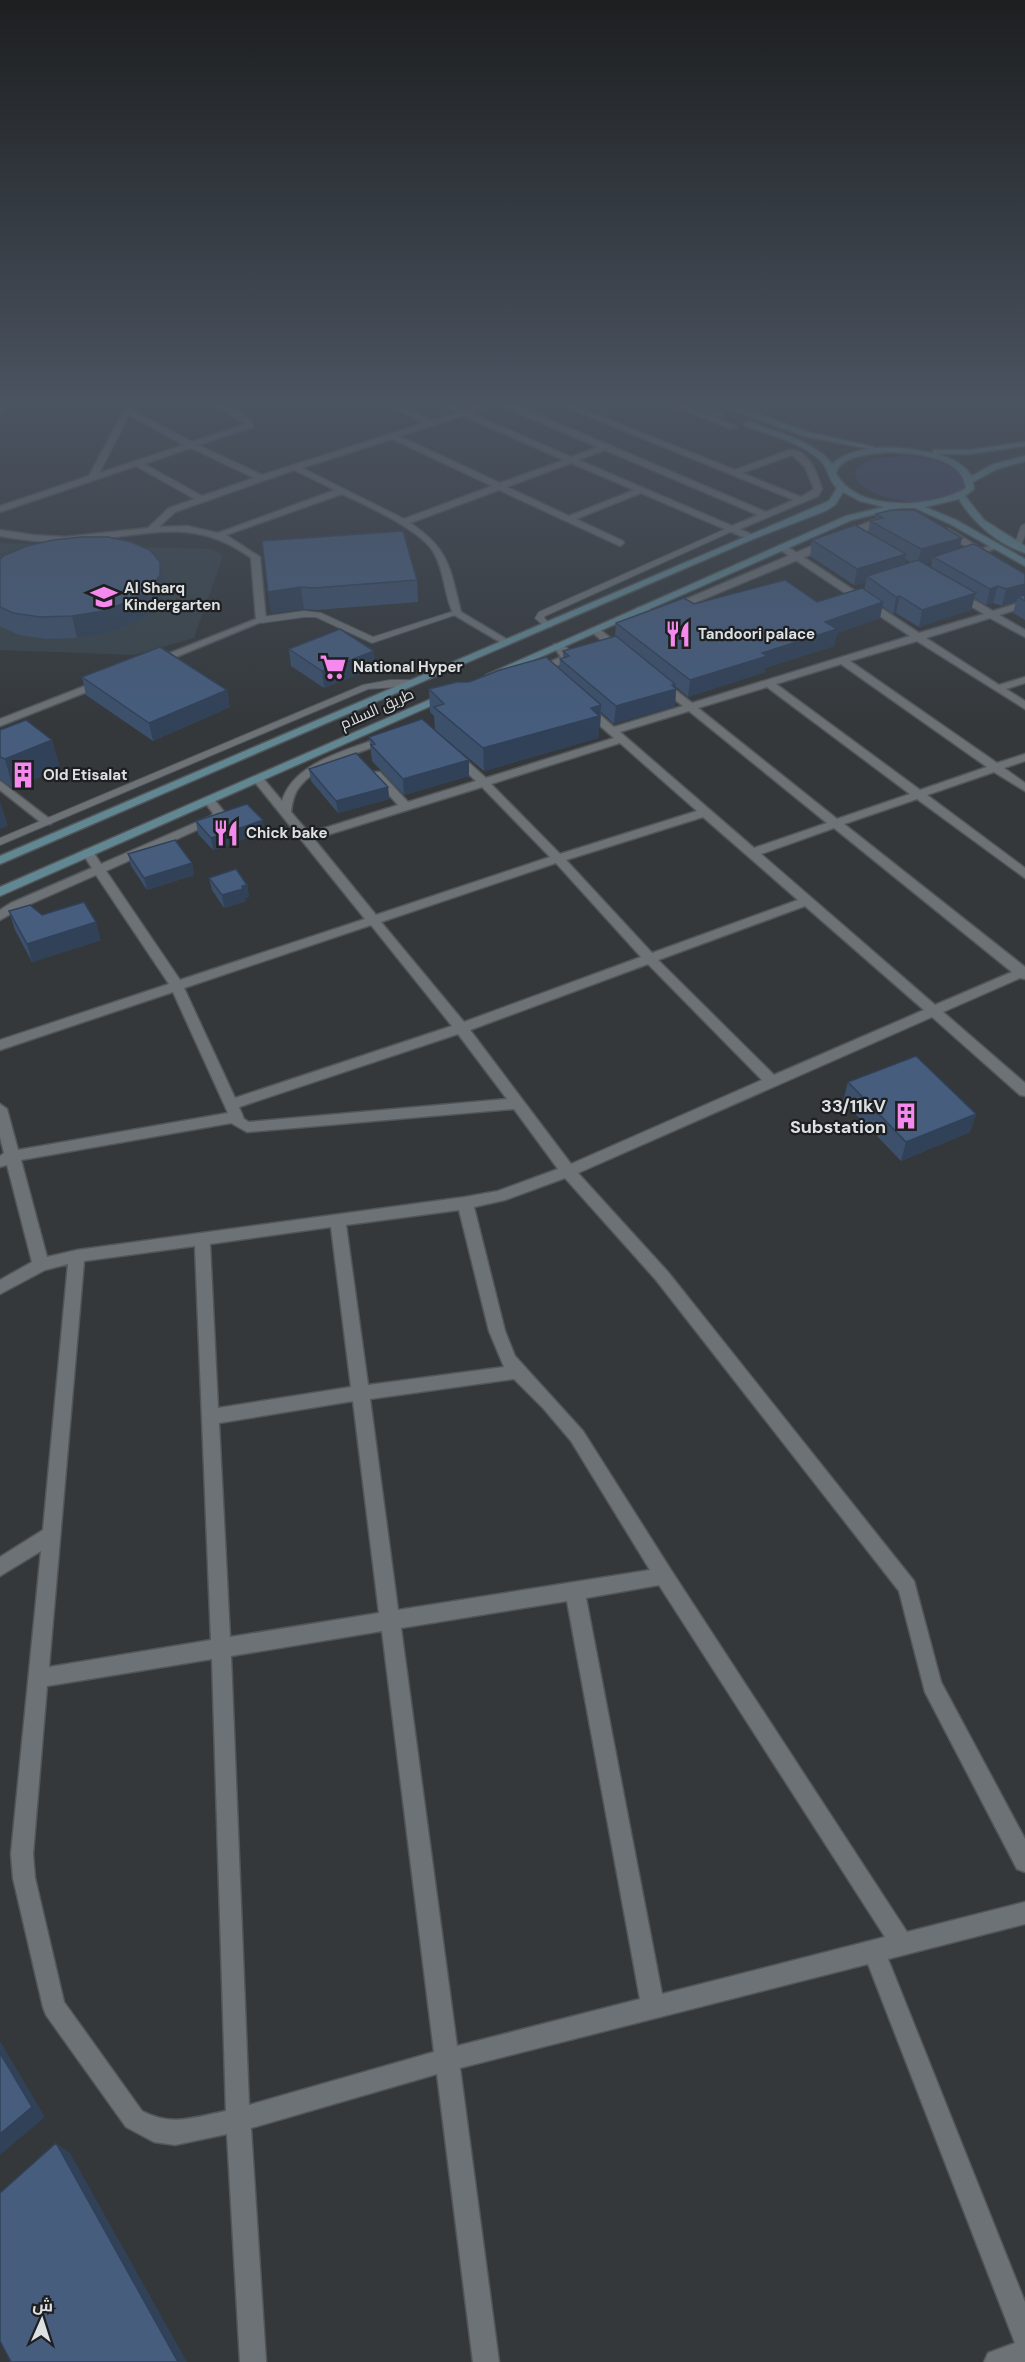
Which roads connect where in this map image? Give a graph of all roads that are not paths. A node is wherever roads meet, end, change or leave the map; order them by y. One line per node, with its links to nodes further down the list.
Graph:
1 (174, 509): 21 (street)
2 (292, 509): 27 (street)
3 (375, 509): 18 (street)
4 (437, 509): 18 (street)
5 (549, 509): 16 (street)
6 (593, 509): 16 (street)
7 (687, 509): 22 (street)
8 (752, 509): 14 (street)
9 (779, 509): 14 (street)
10 (821, 509): 28 (main road, طريق السلام)
11 (883, 509): 19 (main road)
12 (917, 509): 32 (main road)
13 (969, 509): 33 (main road)
14 (766, 515): 22 (street)
15 (904, 518): 26 (street)
16 (569, 519): 30 (street)
17 (926, 522): 34 (street)
18 (402, 523): 23 (street)
19 (834, 524): 26 (street); 31 (main road)
20 (1025, 526): 33 (lane)
21 (152, 529): 24 (street); 27 (street)
22 (734, 529): 28 (street); 45 (lane)
23 (413, 531): 25 (street); 42 (street)
24 (0, 533)
25 (402, 533)
26 (849, 533): 29 (street); 35 (street)
27 (219, 535): 44 (street)
28 (750, 537): 45 (main road, طريق السلام)
29 (859, 539)
30 (621, 543)
31 (782, 547): 35 (street); 41 (main road)
32 (996, 547): 34 (street); 38 (main road)
33 (1021, 548)
34 (981, 552): 36 (street); 37 (street)
35 (794, 556): 41 (street); 48 (street)
36 (999, 561)
37 (950, 562)
38 (1025, 563)
39 (946, 588): 43 (street)
40 (1025, 604): 43 (street)
41 (639, 610): 46 (main road)
42 (457, 613): 44 (lane); 49 (street)
43 (993, 614): 47 (street); 48 (street)
44 (261, 620): 54 (street)
45 (548, 625): 49 (main road, طريق السلام)
46 (594, 630): 50 (main road); 52 (street)
47 (1025, 634)
48 (917, 637): 53 (street); 63 (street)
49 (505, 642): 61 (main road, طريق السلام)
50 (558, 646): 51 (main road); 56 (street)
51 (530, 658): 56 (street); 59 (main road)
52 (629, 658)
53 (842, 660): 62 (street); 80 (street)
54 (141, 668)
55 (647, 672): 69 (street)
56 (546, 673): 57 (street)
57 (520, 678)
58 (108, 680): 71 (street)
59 (480, 680)
60 (1025, 680): 63 (street)
61 (411, 683): 65 (lane); 67 (main road, طريق السلام)
62 (768, 683): 69 (street); 87 (street)
63 (998, 688): 68 (street)
64 (455, 694): 70 (main road, طريق السلام)
65 (342, 697): 67 (lane); 79 (lane)
66 (577, 700): 74 (street)
67 (357, 706): 82 (main road, طريق السلام)
68 (1025, 706)
69 (690, 707): 74 (street); 93 (street)
70 (407, 712): 72 (street); 78 (main road, طريق السلام)
71 (0, 723)
72 (420, 724)
73 (398, 733): 77 (street)
74 (617, 735): 84 (street); 91 (street)
75 (444, 746): 84 (street)
76 (1025, 758): 80 (street)
77 (362, 760): 81 (street); 89 (street)
78 (296, 761): 81 (main road); 83 (main road, طريق السلام)
79 (182, 764): 82 (lane); 92 (lane)
80 (996, 768): 86 (street); 87 (street)
81 (309, 772): 90 (street)
82 (195, 776): 94 (main road, طريق السلام)
83 (258, 779): 88 (main road, طريق السلام); 90 (street)
84 (486, 782): 89 (street); 99 (street)
85 (0, 784): 92 (street)
86 (1025, 788)
87 (918, 795): 93 (street); 102 (street)
88 (209, 800): 97 (main road, طريق السلام); 101 (street)
89 (406, 807): 95 (street)
90 (285, 812): 95 (street)
91 (706, 812): 98 (street); 99 (street)
92 (48, 822): 94 (lane); 96 (lane)
93 (836, 824): 98 (street); 108 (street)
94 (62, 833): 100 (main road, طريق السلام)
95 (306, 838): 106 (street)
96 (0, 842)
97 (88, 853): 101 (street); 103 (main road, طريق السلام)
98 (752, 853): 104 (street)
99 (560, 858): 106 (street); 107 (street)
100 (0, 860)
101 (98, 870): 105 (street); 109 (street)
102 (1025, 874)
103 (0, 892)
104 (807, 901): 107 (street); 110 (street)
105 (0, 916)
106 (375, 921): 109 (street); 111 (street)
107 (650, 959): 111 (street); 113 (street)
108 (1024, 972): 110 (street)
109 (176, 985): 112 (street); 117 (street)
110 (933, 1011): 113 (street); 114 (street)
111 (461, 1028): 115 (street); 117 (street)
112 (0, 1045)
113 (772, 1082): 119 (street)
114 (1025, 1091)
115 (519, 1103): 117 (street); 119 (street)
116 (0, 1109): 118 (street)
117 (233, 1111): 118 (street)
118 (6, 1159): 124 (street)
119 (568, 1171): 120 (street); 136 (street)
120 (465, 1203): 121 (street); 126 (street)
121 (338, 1220): 122 (street); 127 (street)
122 (202, 1239): 123 (street); 128 (street)
123 (77, 1256): 124 (street); 129 (street)
124 (41, 1265): 125 (street)
125 (0, 1288)
126 (517, 1372): 127 (street); 131 (street)
127 (360, 1393): 128 (street); 133 (street)
128 (210, 1417): 134 (street)
129 (51, 1534): 130 (street); 135 (street)
130 (0, 1567)
131 (664, 1576): 132 (street); 138 (street)
132 (575, 1590): 133 (street); 140 (street)
133 (390, 1621): 134 (street); 141 (street)
134 (221, 1648): 135 (street); 142 (street)
135 (38, 1678): 142 (street)
136 (1025, 1861)
137 (1025, 1913): 138 (street)
138 (902, 1944): 139 (street)
139 (874, 1951): 140 (street); 143 (street)
140 (653, 2007): 141 (street)
141 (446, 2060): 142 (street); 146 (street)
142 (238, 2120): 145 (street)
143 (1025, 2336)
144 (1025, 2353): 147 (street)
145 (253, 2362)
146 (486, 2362)
147 (998, 2362)

